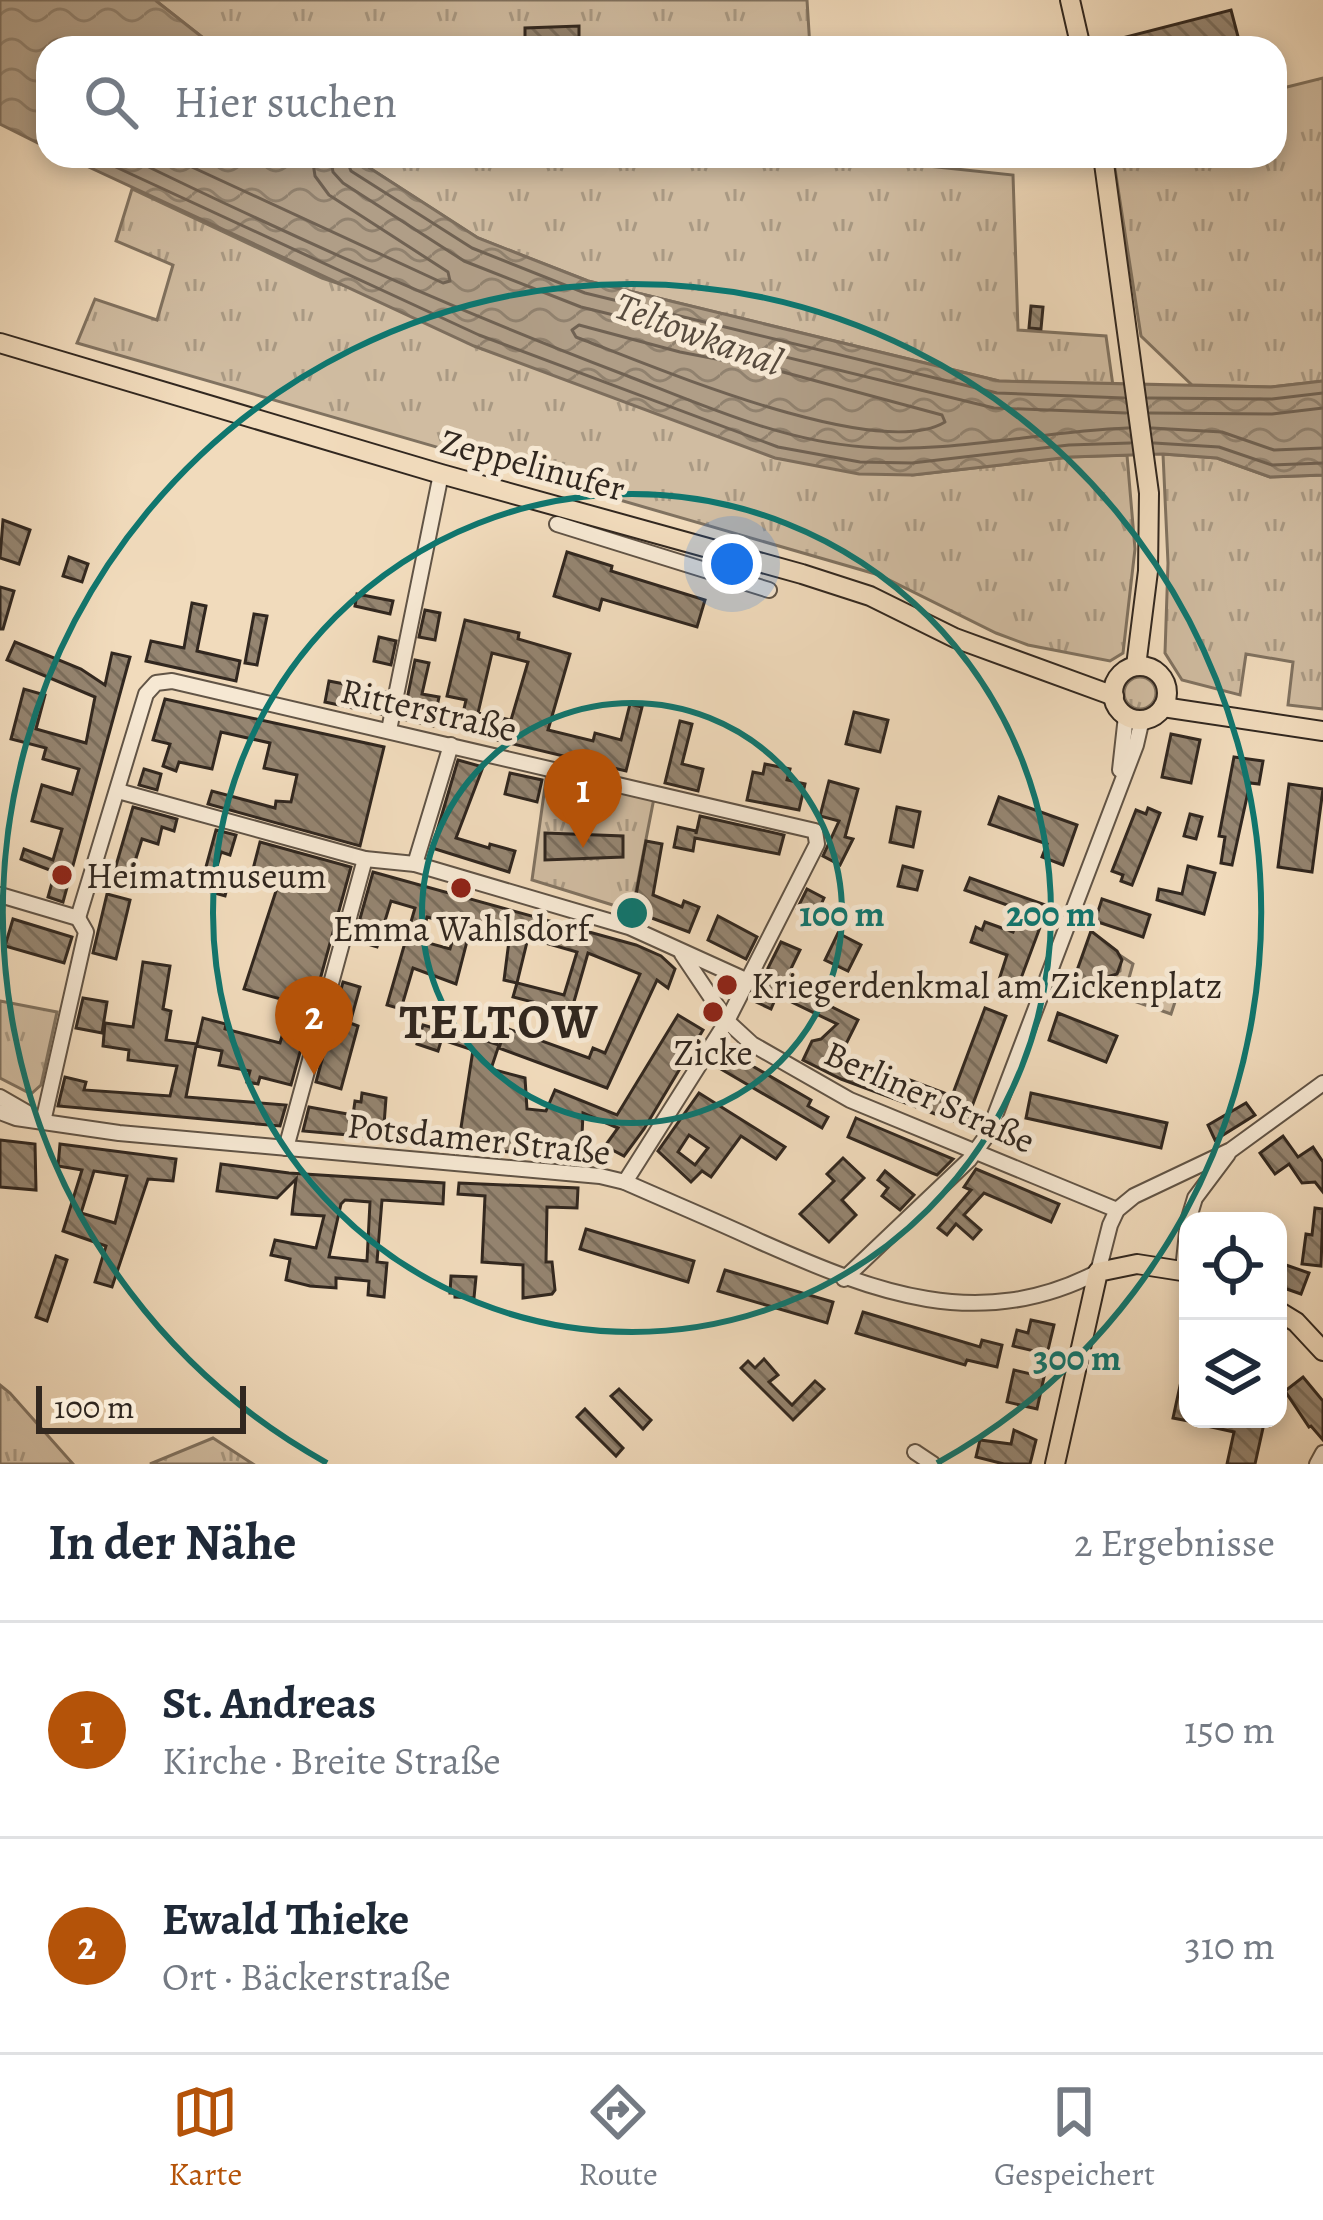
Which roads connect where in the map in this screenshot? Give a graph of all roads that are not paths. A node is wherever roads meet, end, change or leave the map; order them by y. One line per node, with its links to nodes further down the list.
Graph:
1 (1070, 0): 2 (main road)
2 (1078, 36)
3 (1105, 168): 9 (main road)
4 (0, 343): 5 (main road, Zeppelinufer)
5 (441, 474): 8 (main road, Zeppelinufer); 13 (street)
6 (557, 524): 7 (street, Zeppelinufer)
7 (769, 590)
8 (1040, 669): 9 (main road, Zeppelinufer); 10 (main road, Zeppelinufer)
9 (1136, 670): 10 (main road); 11 (main road)
10 (1114, 696): 12 (main road)
11 (1165, 699): 12 (main road); 14 (main road)
12 (1134, 718): 29 (street)
13 (388, 730): 15 (street, Ritterstraße); 16 (street, Ritterstraße)
14 (1323, 731)
15 (452, 746): 18 (street); 22 (street, Ritterstraße)
16 (118, 791): 17 (street); 20 (street)
17 (365, 859): 18 (street); 28 (street)
18 (415, 864): 21 (street)
19 (0, 895): 20 (street)
20 (78, 918): 27 (street)
21 (680, 951): 22 (street); 23 (street, Berliner Straße)
22 (748, 981): 23 (street, Ritterstraße)
23 (727, 1021): 29 (street, Berliner Straße); 31 (street, Ritterstraße)
24 (1323, 1083): 30 (street)
25 (0, 1097): 27 (street, Potsdamer Straße)
26 (0, 1112): 27 (street, Potsdamer Straße)
27 (43, 1122): 28 (street, Potsdamer Straße)
28 (286, 1148): 31 (street, Potsdamer Straße)
29 (977, 1150): 32 (street, Berliner Straße); 36 (street)
30 (1231, 1150): 32 (street); 33 (street)
31 (625, 1182): 36 (street, Potsdamer Straße)
32 (1118, 1210): 35 (street)
33 (1191, 1212)
34 (1179, 1270): 35 (main road)
35 (1098, 1272): 36 (street, Potsdamer Straße); 42 (main road)
36 (844, 1279)
37 (1287, 1316): 38 (main road)
38 (1323, 1351)
39 (914, 1452): 41 (street)
40 (1323, 1454): 43 (street)
41 (933, 1464)
42 (1055, 1464)
43 (1317, 1464)

